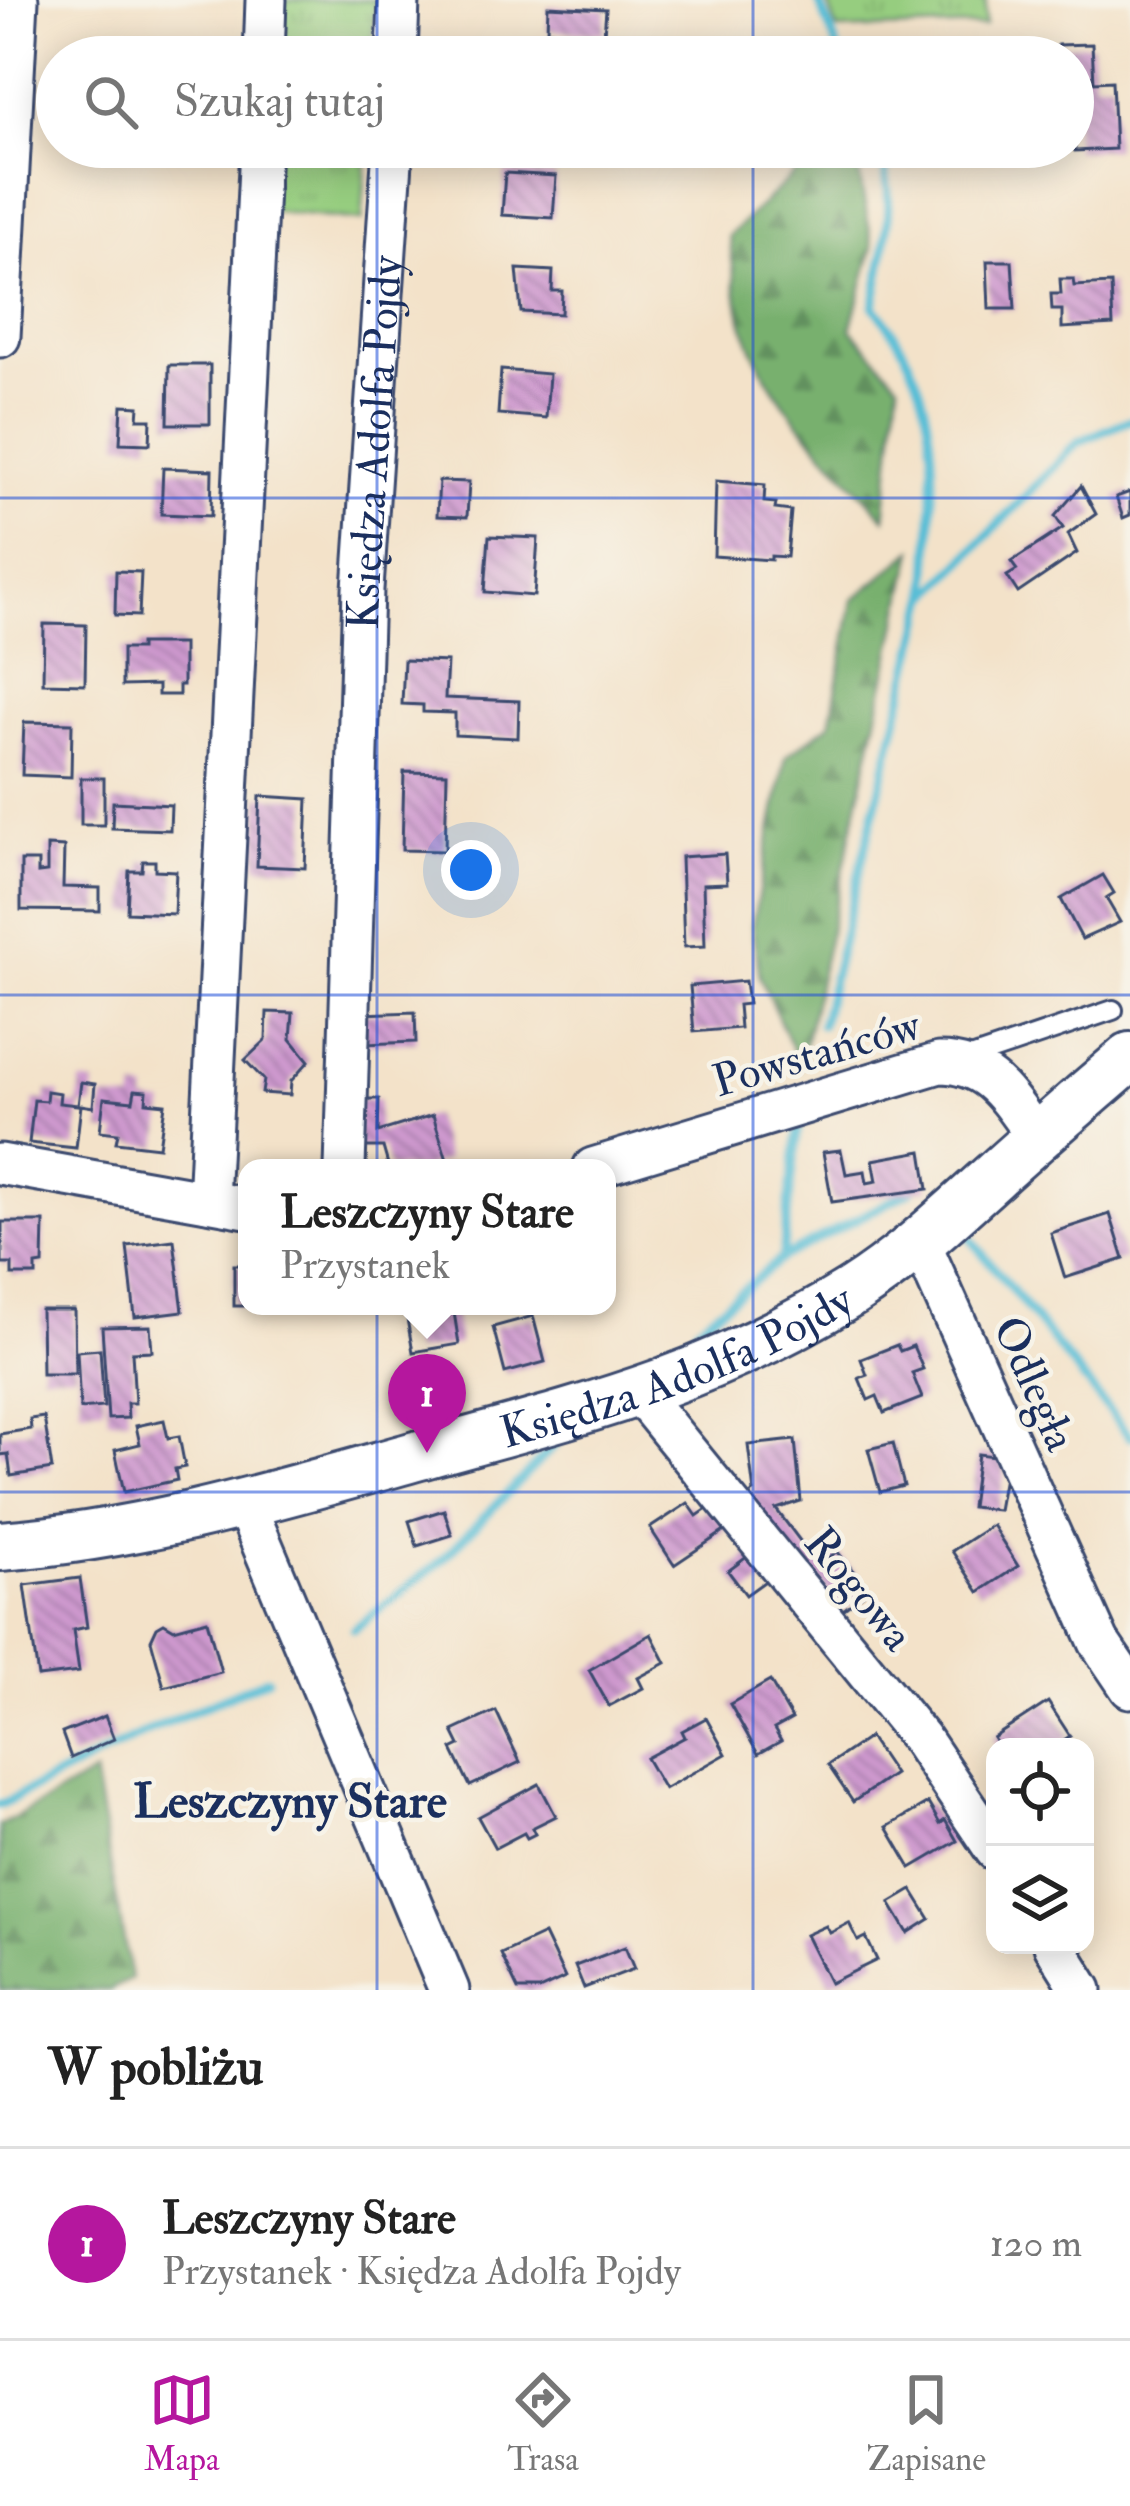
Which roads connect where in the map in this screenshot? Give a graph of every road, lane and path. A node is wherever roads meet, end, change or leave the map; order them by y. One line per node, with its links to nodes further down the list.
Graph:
1 (18, 0): 8 (street)
2 (266, 0): 4 (street)
3 (399, 0): 5 (street)
4 (265, 36)
5 (398, 36)
6 (259, 168): 16 (street)
7 (392, 168): 13 (street, Księdza Adolfa Pojdy)
8 (0, 337)
9 (1113, 1010): 11 (lane)
10 (1130, 1057): 12 (street, Księdza Adolfa Pojdy)
11 (957, 1063): 12 (street, Powstańców); 14 (street, Powstańców)
12 (1037, 1138): 17 (street, Księdza Adolfa Pojdy)
13 (345, 1159)
14 (616, 1161)
15 (0, 1164): 16 (street)
16 (228, 1204)
17 (921, 1244): 18 (street, Księdza Adolfa Pojdy); 21 (street, Odległa)
18 (640, 1394): 19 (street, Księdza Adolfa Pojdy); 22 (street, Rogowa)
19 (244, 1504): 20 (street, Księdza Adolfa Pojdy); 24 (street)
20 (0, 1546)
21 (1130, 1688)
22 (992, 1846)
23 (1060, 1954): 25 (street)
24 (449, 1990)
25 (1082, 1990)

